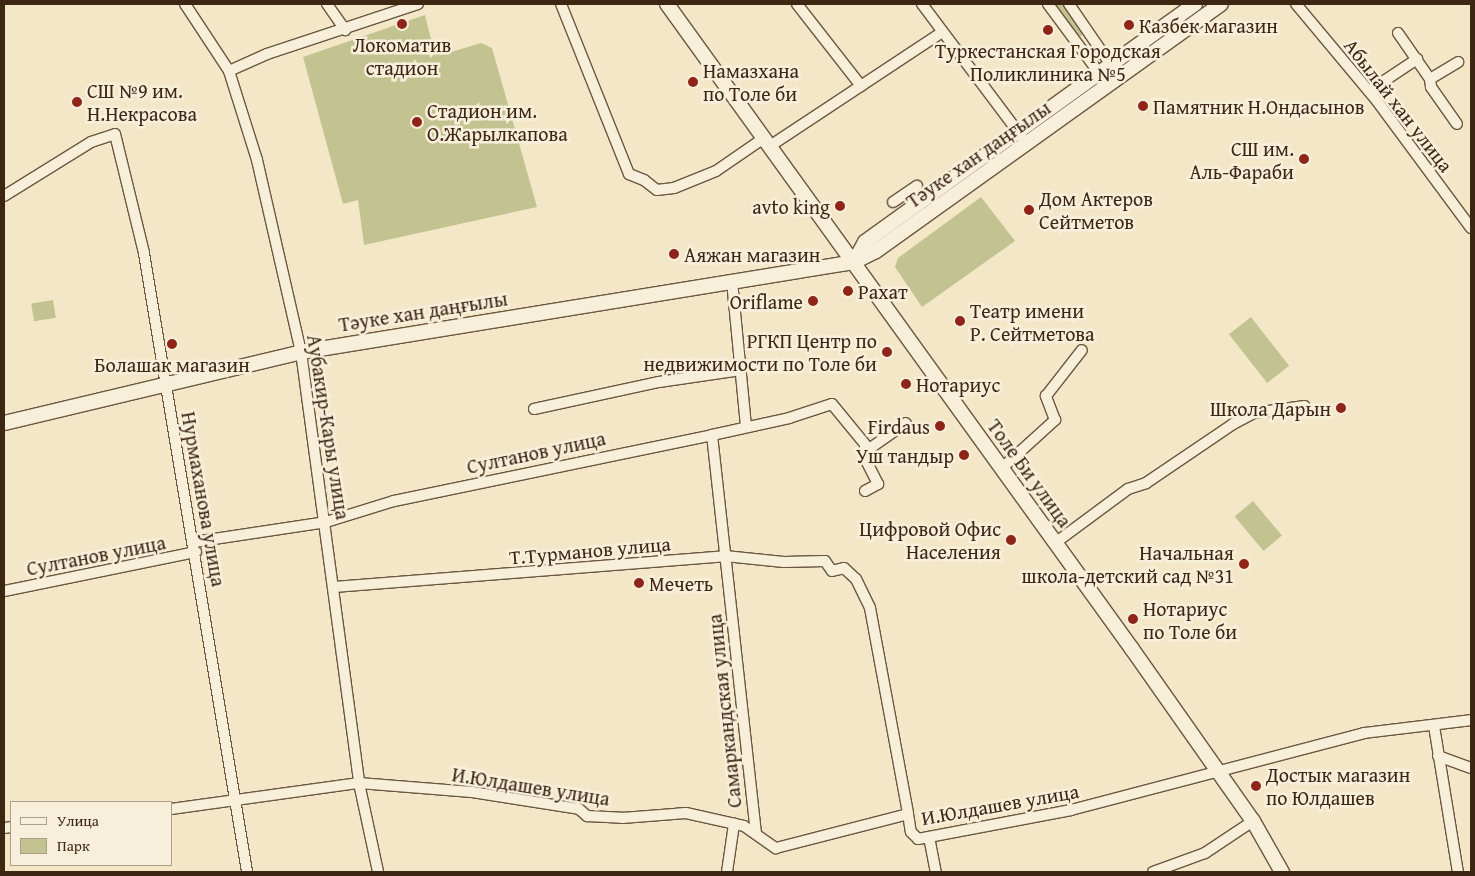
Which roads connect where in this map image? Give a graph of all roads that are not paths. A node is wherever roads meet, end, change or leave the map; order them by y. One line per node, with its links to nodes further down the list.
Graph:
1 (185, 4): 19 (street, Аубакир-Кары улица)
2 (327, 4): 13 (street)
3 (418, 4): 13 (street)
4 (561, 4): 26 (street)
5 (667, 4): 26 (street, Толе Би улица)
6 (797, 4): 22 (street)
7 (922, 4): 14 (street)
8 (1048, 4): 20 (street)
9 (1068, 4): 18 (street)
10 (1195, 4): 18 (street, Тәуке хан даңғылы)
11 (1221, 4): 27 (street, Тәуке хан даңғылы)
12 (1296, 4): 23 (street, Абылай хан улица)
13 (345, 30): 19 (street)
14 (942, 32): 22 (street); 25 (street)
15 (1398, 33): 16 (street)
16 (1417, 59): 21 (street); 23 (street)
17 (1458, 62): 21 (street)
18 (1111, 65): 20 (street, Тәуке хан даңғылы)
19 (229, 72): 35 (street, Аубакир-Кары улица)
20 (1099, 73): 25 (street, Тәуке хан даңғылы)
21 (1430, 80): 24 (street)
22 (861, 86): 26 (street)
23 (1369, 91): 31 (street, Абылай хан улица)
24 (1457, 124)
25 (1017, 133): 27 (street); 32 (street, Тәуке хан даңғылы)
26 (767, 142): 32 (street, Толе Би улица)
27 (1027, 144): 32 (street, Тәуке хан даңғылы)
28 (917, 186): 30 (street)
29 (4, 196): 37 (street, Нурмаханова улица)
30 (893, 202)
31 (1471, 228)
32 (854, 262): 33 (street, Тәуке хан даңғылы); 45 (street, Толе Би улица)
33 (732, 281): 35 (street, Тәуке хан даңғылы); 36 (street)
34 (1082, 350): 45 (street)
35 (301, 352): 37 (street, Тәуке хан даңғылы); 47 (street, Аубакир-Кары улица)
36 (741, 370): 39 (street); 42 (street)
37 (167, 384): 40 (street, Тәуке хан даңғылы); 49 (street, Нурмаханова улица)
38 (1306, 406): 48 (street)
39 (534, 409)
40 (4, 423)
41 (906, 423): 44 (street)
42 (746, 426): 43 (street, Султанов улица); 44 (street, Султанов улица)
43 (712, 435): 47 (street, Султанов улица); 50 (street, Самаркандская улица)
44 (866, 445): 46 (street, Султанов улица)
45 (1002, 468): 48 (street, Толе Би улица)
46 (865, 491)
47 (326, 522): 49 (street, Султанов улица); 51 (street, Аубакир-Кары улица)
48 (1055, 543): 57 (street, Толе Би улица)
49 (195, 547): 52 (street, Султанов улица); 59 (street, Нурмаханова улица)
50 (725, 556): 51 (street, Т.Турманов улица); 61 (street, Т.Турманов улица); 64 (street, Самаркандская улица)
51 (334, 587): 58 (street, Аубакир-Кары улица)
52 (4, 591)
53 (1471, 720): 54 (street, И.Юлдашев улица)
54 (1434, 726): 55 (street); 57 (street, И.Юлдашев улица)
55 (1438, 756): 56 (street); 72 (street)
56 (1471, 768)
57 (1218, 772): 62 (street, Толе Би улица); 65 (street, И.Юлдашев улица)
58 (359, 783): 59 (street, И.Юлдашев улица); 63 (street, И.Юлдашев улица); 67 (street, Аубакир-Кары улица)
59 (236, 800): 60 (street, И.Юлдашев улица); 66 (street, Нурмаханова улица)
60 (172, 809)
61 (908, 814): 64 (street, И.Юлдашев улица); 65 (street, И.Юлдашев улица)
62 (1253, 821): 70 (street); 71 (street, Толе Би улица)
63 (734, 824): 64 (street, И.Юлдашев улица); 68 (street, Самаркандская улица)
64 (756, 833)
65 (929, 837): 69 (street)
66 (247, 872)
67 (378, 872)
68 (727, 872)
69 (936, 872)
70 (1153, 872)
71 (1282, 872)
72 (1458, 872)

